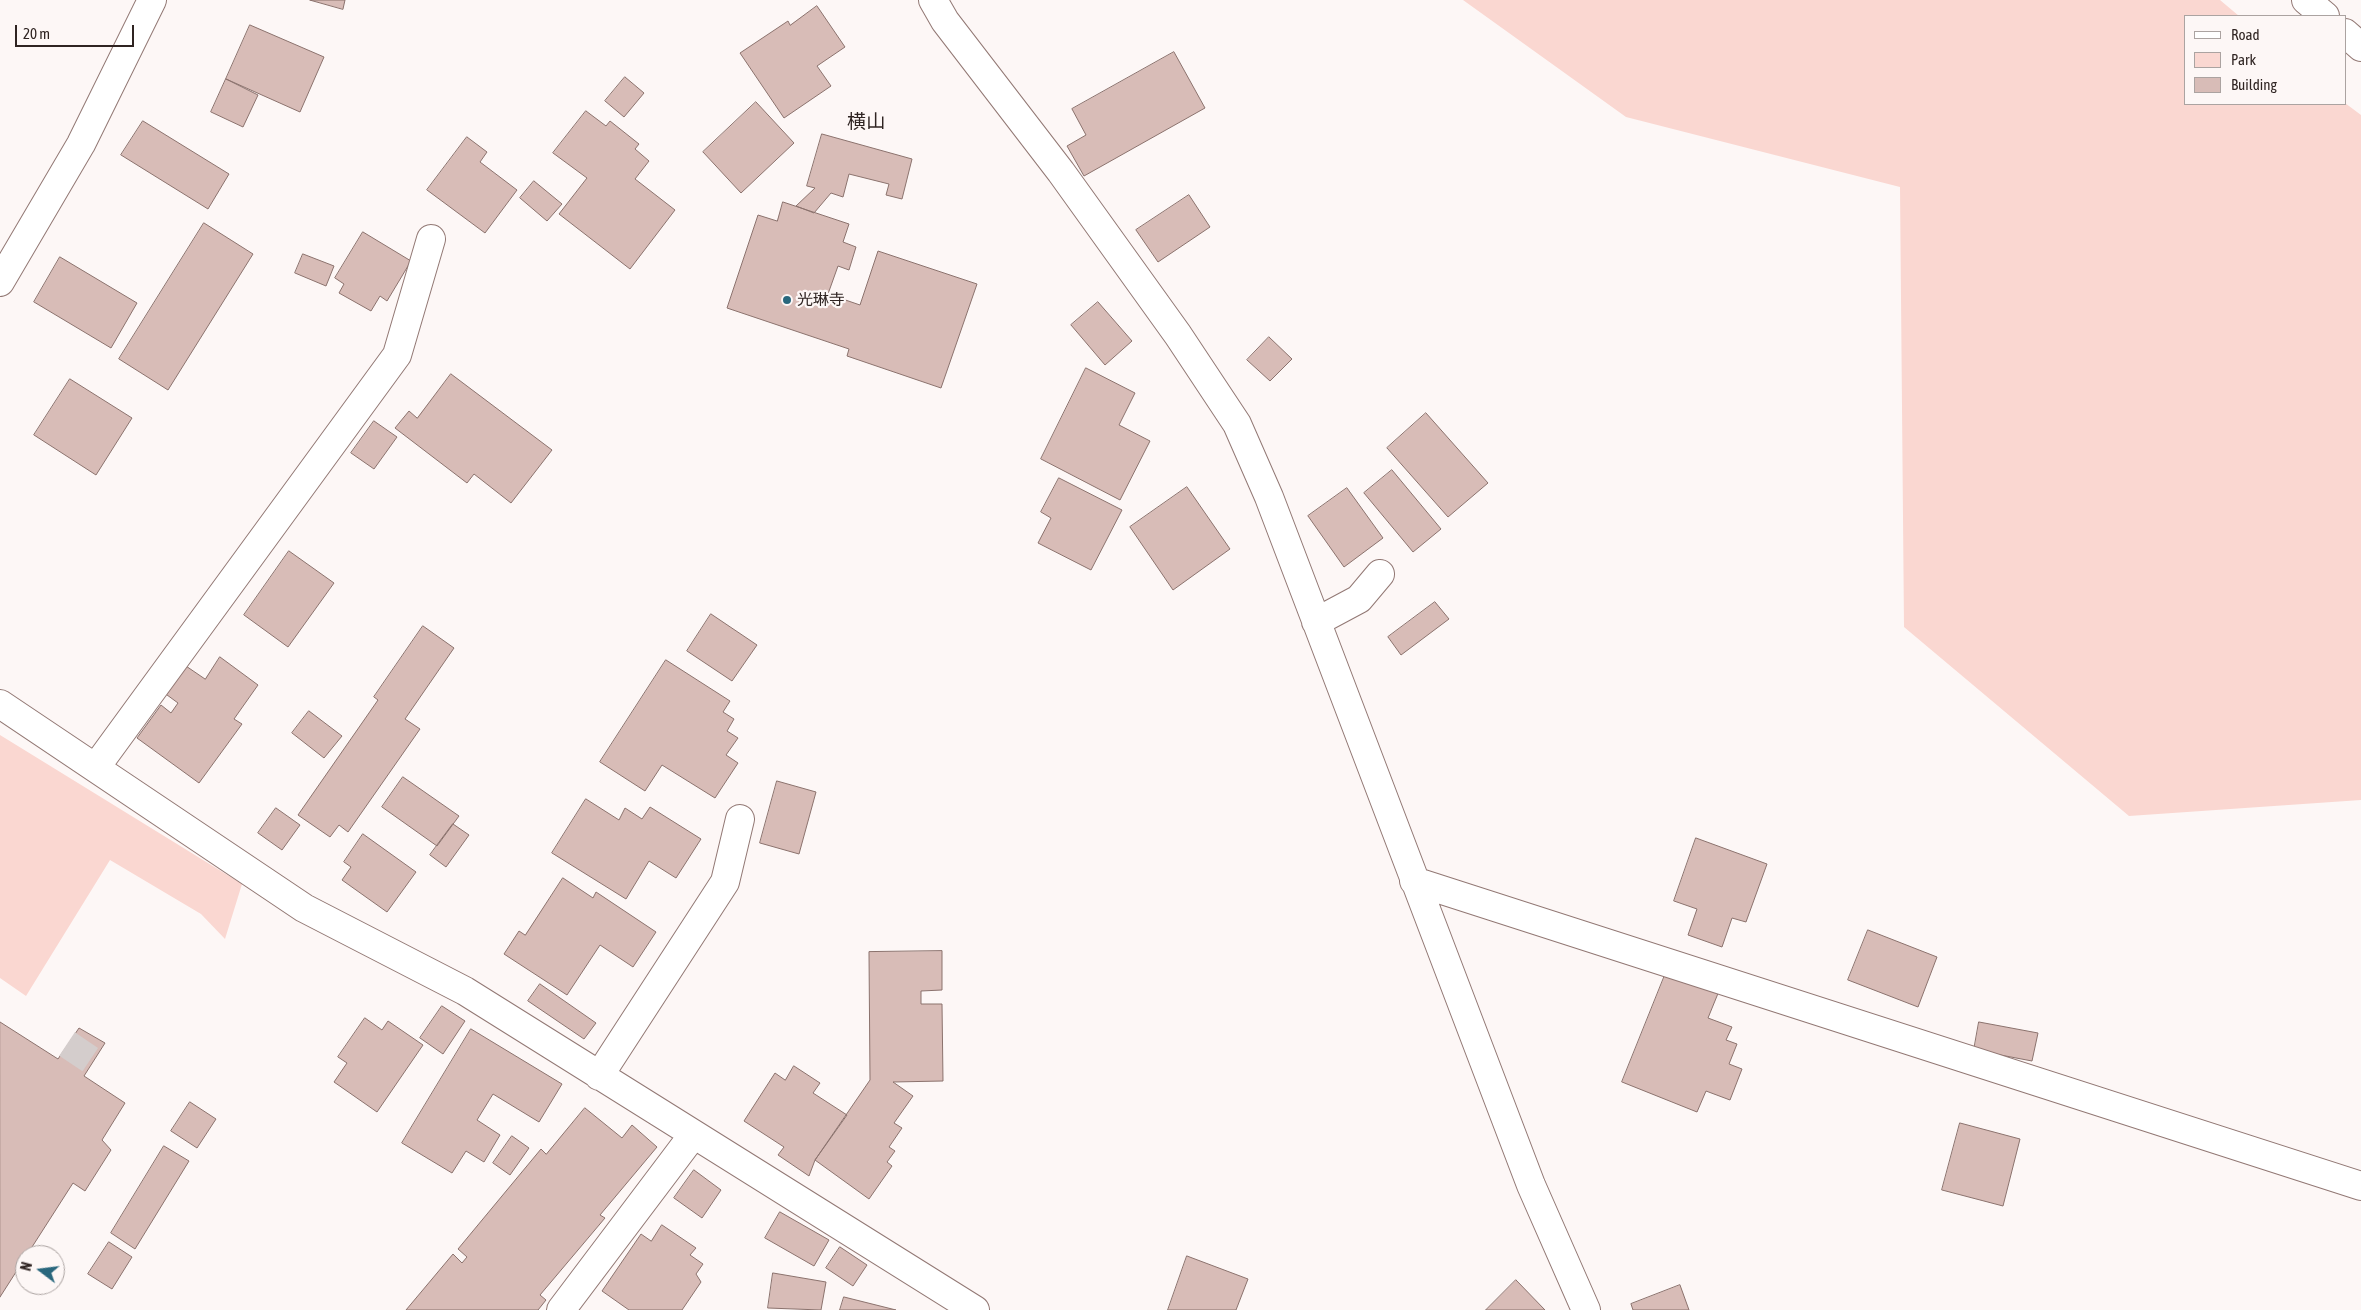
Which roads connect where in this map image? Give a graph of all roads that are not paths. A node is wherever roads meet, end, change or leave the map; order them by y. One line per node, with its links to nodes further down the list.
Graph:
1 (152, 0): 8 (street)
2 (933, 0): 10 (street)
3 (2306, 0): 4 (street)
4 (2324, 15)
5 (2346, 34): 6 (street)
6 (2361, 47)
7 (431, 239): 12 (street)
8 (0, 282)
9 (1380, 574): 10 (street)
10 (1316, 622): 14 (street)
11 (0, 704): 12 (street)
12 (96, 767): 15 (street)
13 (740, 819): 15 (street)
14 (1414, 881): 17 (street); 20 (street)
15 (599, 1076): 16 (street)
16 (693, 1135): 18 (street); 19 (street)
17 (2361, 1186)
18 (561, 1310)
19 (975, 1310)
20 (1586, 1310)

